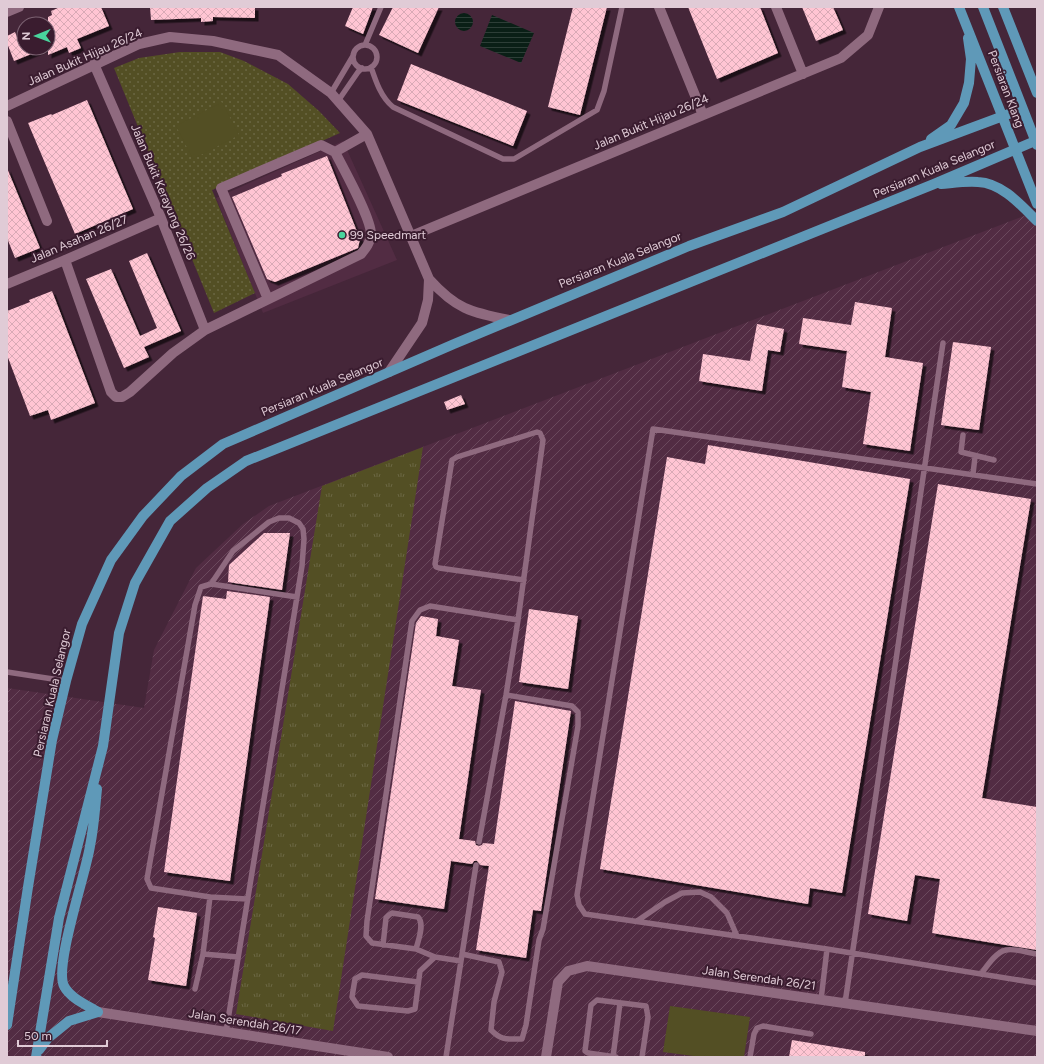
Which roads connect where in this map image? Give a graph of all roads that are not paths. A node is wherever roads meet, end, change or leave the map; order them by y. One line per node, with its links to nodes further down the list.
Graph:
1 (19, 7): 10 (street)
2 (381, 7): 12 (lane)
3 (622, 7): 15 (lane)
4 (659, 7): 23 (street)
5 (776, 7): 17 (street)
6 (879, 7): 17 (street, Jalan Bukit Hijau 26/24)
7 (959, 7): 11 (main road, Persiaran Klang)
8 (983, 7): 22 (main road, Persiaran Klang)
9 (1003, 7): 19 (main road)
10 (7, 12)
11 (964, 18): 24 (main road, Persiaran Klang); 28 (main road)
12 (365, 45): 13 (lane); 15 (lane)
13 (353, 56): 16 (lane); 18 (lane)
14 (94, 64): 18 (street, Jalan Bukit Hijau 26/24); 21 (street, Jalan Bukit Hijau 26/24); 33 (street, Jalan Bukit Kerayung 26/26)
15 (371, 67): 16 (lane)
16 (362, 68): 20 (lane)
17 (802, 74): 23 (street, Jalan Bukit Hijau 26/24)
18 (331, 93): 20 (street, Jalan Bukit Hijau 26/24)
19 (1037, 93)
20 (338, 101): 26 (street, Jalan Bukit Hijau 26/24)
21 (7, 106)
22 (1022, 109): 24 (main road, Persiaran Kuala Selangor); 27 (main road, Persiaran Klang)
23 (703, 115): 36 (street, Jalan Bukit Hijau 26/24)
24 (1003, 116): 28 (main road, Persiaran Kuala Selangor); 29 (main road, Persiaran Klang)
25 (7, 121): 34 (street)
26 (367, 134): 30 (street); 36 (street, Jalan Bukit Hijau 26/24)
27 (1036, 143): 29 (main road, Persiaran Kuala Selangor)
28 (920, 147): 41 (main road, Persiaran Kuala Selangor)
29 (1016, 149): 31 (main road, Persiaran Kuala Selangor); 32 (main road, Persiaran Klang)
30 (335, 152): 40 (street); 40 (street)
31 (934, 184): 35 (main road); 58 (main road, Persiaran Kuala Selangor)
32 (1037, 204)
33 (161, 218): 37 (street, Jalan Asahan 26/27); 42 (street, Jalan Bukit Kerayung 26/26)
34 (47, 221)
35 (1037, 221)
36 (411, 236): 38 (street, Jalan Bukit Hijau 26/24)
37 (65, 260): 39 (street, Jalan Asahan 26/27); 42 (street)
38 (429, 279): 41 (street); 44 (street)
39 (7, 284)
40 (268, 299): 42 (street)
41 (509, 320): 44 (main road, Persiaran Kuala Selangor)
42 (205, 330)
43 (943, 343): 48 (lane)
44 (389, 372): 56 (main road, Persiaran Kuala Selangor)
45 (963, 435): 46 (lane)
46 (975, 456): 47 (lane); 49 (lane)
47 (994, 460)
48 (924, 468): 49 (lane); 63 (lane); 68 (lane)
49 (973, 474): 50 (lane)
50 (1037, 484)
51 (524, 580): 51 (lane); 54 (lane)
52 (211, 584): 53 (lane); 53 (lane); 61 (lane)
53 (297, 598): 62 (lane)
54 (518, 620): 57 (lane); 65 (lane)
55 (7, 672): 56 (lane)
56 (66, 681): 79 (main road, Persiaran Kuala Selangor)
57 (506, 695): 59 (lane); 70 (lane)
58 (102, 746): 83 (main road); 89 (main road, Persiaran Kuala Selangor)
59 (479, 842)
60 (476, 865): 70 (lane)
61 (210, 897): 62 (lane); 69 (lane)
62 (247, 899): 72 (lane)
63 (637, 921): 64 (lane); 64 (lane)
64 (737, 936): 67 (lane)
65 (383, 945): 66 (lane); 66 (lane)
66 (416, 949): 73 (lane)
67 (827, 949): 68 (lane); 80 (lane)
68 (852, 953): 75 (lane); 82 (lane)
69 (203, 954): 72 (lane); 78 (lane)
70 (462, 954): 74 (lane)
71 (1037, 954): 75 (lane)
72 (238, 957): 86 (lane)
73 (434, 957): 74 (lane); 76 (lane)
74 (461, 961): 92 (lane)
75 (981, 974): 77 (lane)
76 (418, 982): 76 (lane)
77 (1037, 983)
78 (195, 989)
79 (9, 993): 84 (main road, Persiaran Kuala Selangor)
80 (821, 1000): 82 (street, Jalan Serendah 26/21); 93 (street, Jalan Serendah 26/21)
81 (620, 1003): 90 (lane); 90 (lane); 95 (lane)
82 (845, 1004): 85 (street, Jalan Serendah 26/21)
83 (98, 1012): 86 (street, Jalan Serendah 26/17); 89 (main road)
84 (7, 1025)
85 (1037, 1031)
86 (226, 1032): 88 (street, Jalan Serendah 26/17)
87 (811, 1034): 96 (lane)
88 (338, 1053): 91 (street, Jalan Serendah 26/17)
89 (37, 1055)
90 (613, 1056): 94 (lane)
91 (388, 1057)
92 (446, 1057)
93 (546, 1057)
94 (616, 1057)
95 (642, 1057)
96 (750, 1057)

